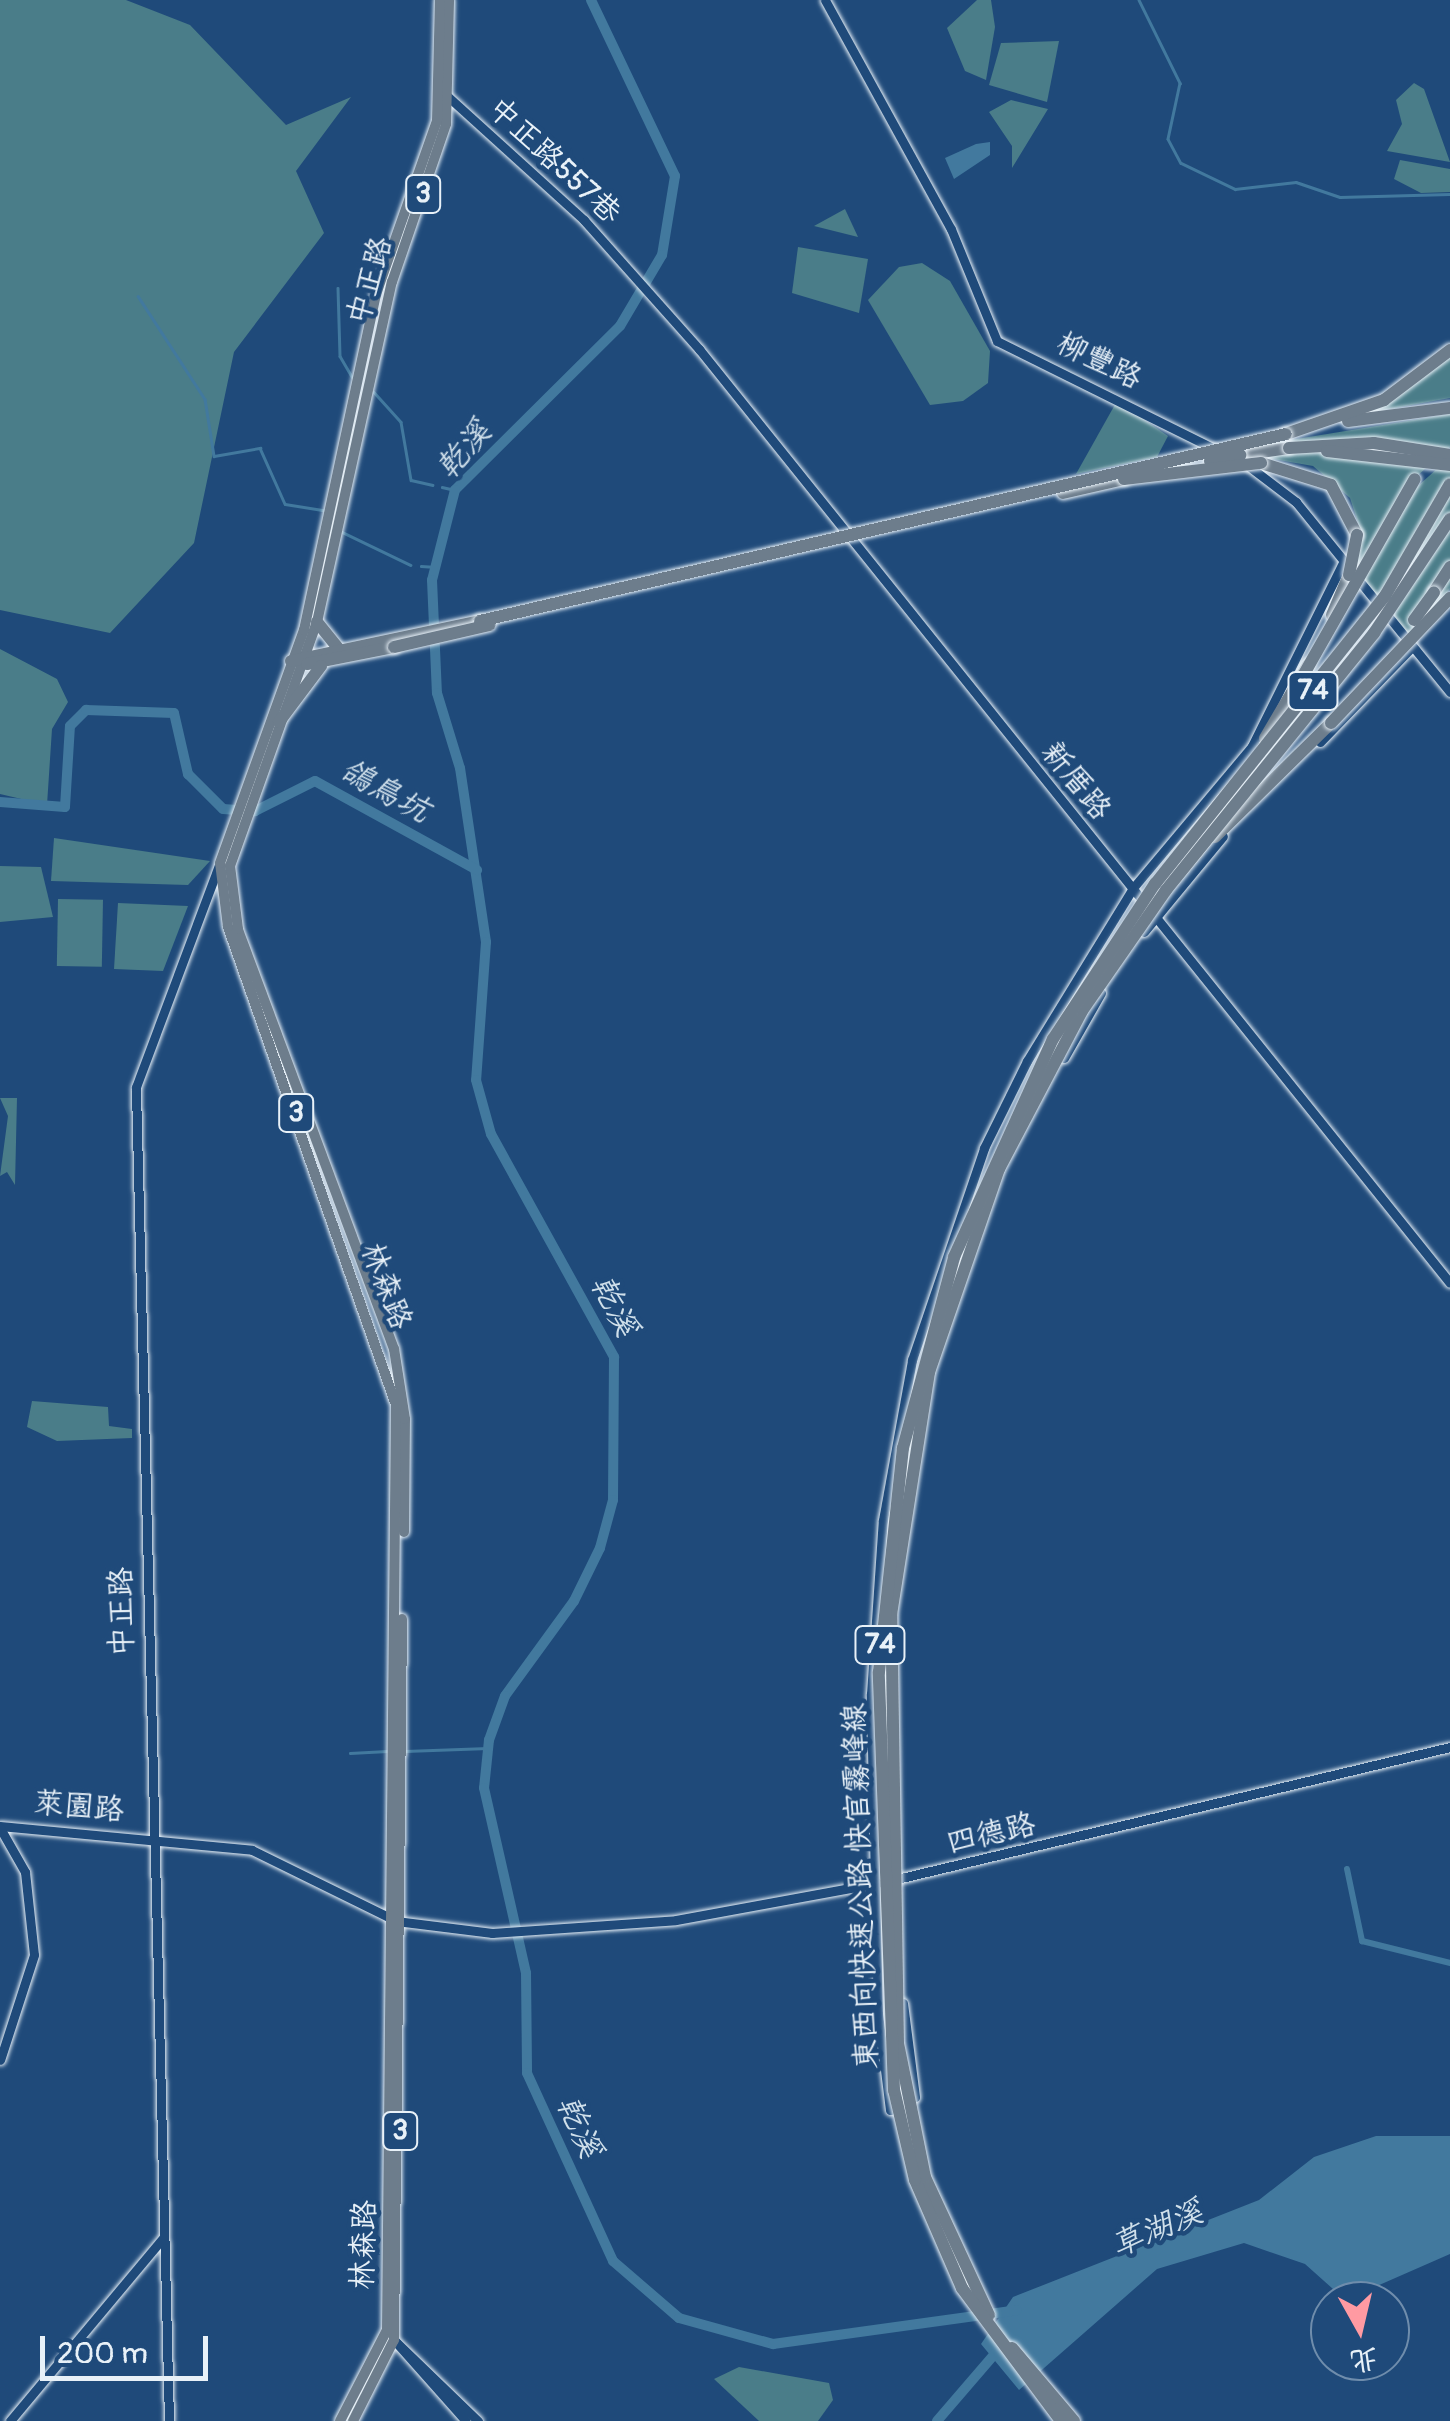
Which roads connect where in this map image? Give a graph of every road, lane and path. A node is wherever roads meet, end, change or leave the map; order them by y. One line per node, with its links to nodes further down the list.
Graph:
1 (440, 0): 4 (main road, 中正路 / 3)
2 (450, 0): 5 (main road, 中正路 / 3)
3 (824, 0): 19 (street, 柳豐路)
4 (438, 88): 5 (street, 中正路557巷); 6 (main road, 中正路 / 3)
5 (448, 97): 7 (street, 中正路557巷); 8 (main road, 中正路 / 3)
6 (372, 311): 8 (main road); 16 (main road, 中正路 / 3)
7 (663, 311): 35 (street, 新厝路)
8 (385, 313): 16 (main road, 中正路 / 3)
9 (1450, 350): 11 (highway)
10 (1450, 405): 11 (highway)
11 (1288, 441): 12 (highway, bridge); 13 (highway, bridge); 14 (highway, bridge); 23 (highway, bridge)
12 (1450, 453): 28 (highway, bridge)
13 (1450, 465)
14 (1124, 479): 23 (highway, bridge); 28 (highway, bridge)
15 (1450, 484): 34 (highway, 74, bridge)
16 (335, 513): 18 (main road, 3)
17 (1450, 519): 34 (highway, 74, bridge)
18 (330, 538): 22 (main road, 3); 26 (main road, 3)
19 (1344, 561): 24 (street, 柳豐路); 35 (street)
20 (1450, 567): 31 (highway, bridge)
21 (1450, 598): 31 (highway, bridge)
22 (317, 622): 25 (highway); 26 (main road, 3)
23 (392, 643): 25 (highway); 27 (highway)
24 (1412, 647): 29 (street, 柳豐路); 36 (street)
25 (342, 650): 26 (highway)
26 (298, 661): 27 (highway); 30 (main road, 3); 32 (main road, 3)
27 (328, 661): 30 (highway)
28 (1304, 674): 34 (highway, bridge)
29 (1450, 692)
30 (279, 722): 32 (main road, 3)
31 (1331, 724): 34 (highway, bridge)
32 (243, 803): 33 (main road, 中正路 / 3)
33 (225, 864): 40 (street, 中正路); 43 (main road, 林森路 / 3)
34 (1161, 887): 53 (highway, 東西向快速公路 快官霧峰線 / 74, bridge); 54 (highway, 東西向快速公路 快官霧峰線 / 74, bridge)
35 (1133, 888): 36 (street, 新厝路); 42 (street)
36 (1157, 915): 37 (street, 新厝路); 41 (street)
37 (1450, 1283)
38 (1450, 1747): 41 (street, 四德路)
39 (0, 1827): 40 (street, 萊園路); 44 (street)
40 (153, 1838): 43 (street); 45 (street, 中正路)
41 (896, 1880): 42 (street, 四德路); 42 (street)
42 (875, 1883): 43 (street, 四德路)
43 (392, 1917): 46 (main road, 林森路 / 3); 49 (main road, 林森路 / 3)
44 (0, 2060)
45 (163, 2238): 47 (street); 48 (street, 中正路)
46 (394, 2340): 50 (main road, 林森路 / 3); 51 (street); 52 (street)
47 (10, 2421)
48 (169, 2421)
49 (340, 2421)
50 (353, 2421)
51 (466, 2421)
52 (478, 2421)
53 (1061, 2421)
54 (1074, 2421)

